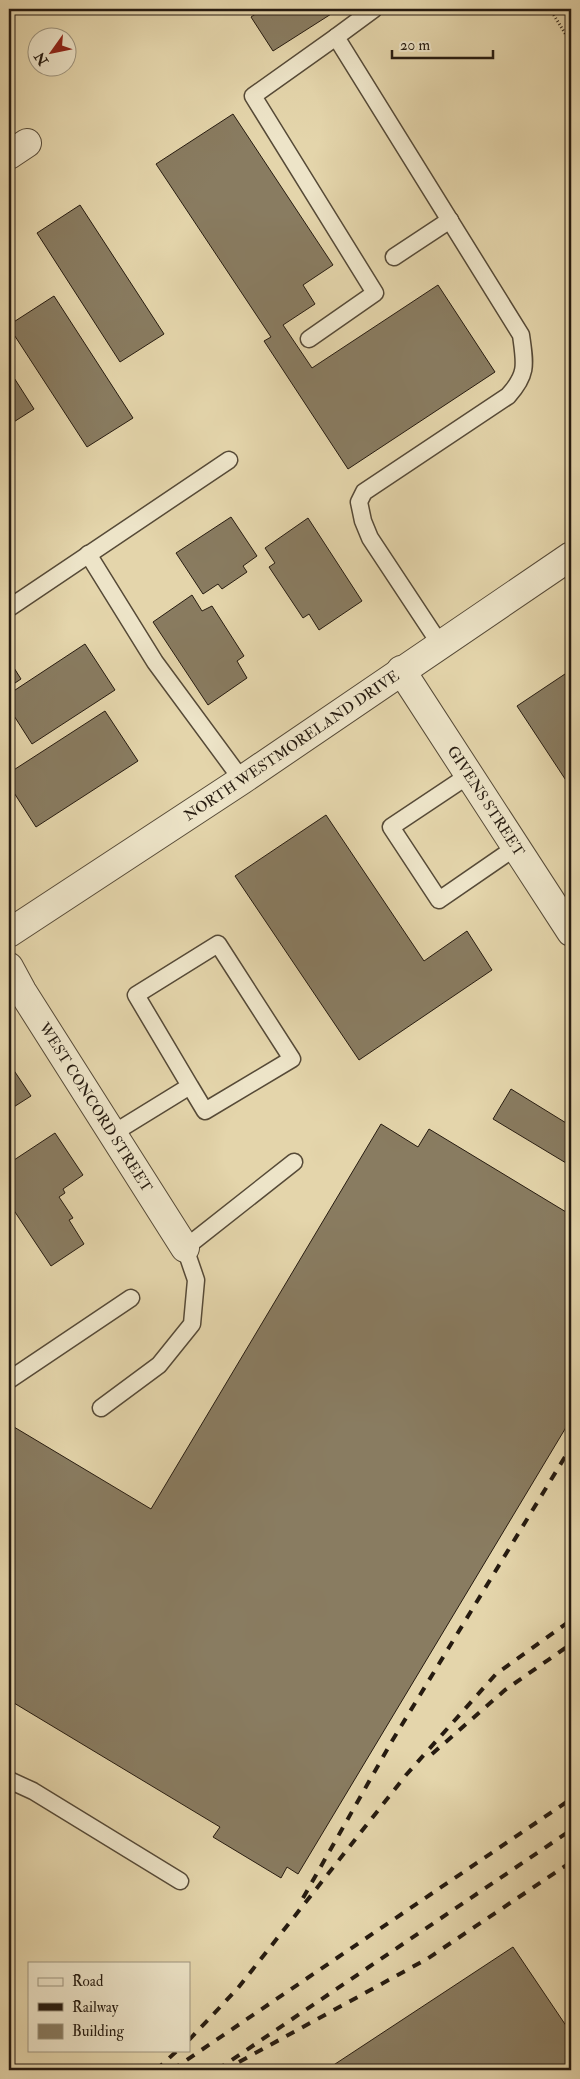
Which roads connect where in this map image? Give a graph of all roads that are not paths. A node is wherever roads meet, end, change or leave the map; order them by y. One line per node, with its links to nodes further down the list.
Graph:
1 (374, 9): 2 (lane)
2 (336, 37): 3 (lane); 5 (lane)
3 (450, 220): 4 (lane); 10 (lane)
4 (394, 257)
5 (309, 339)
6 (229, 460): 7 (lane)
7 (88, 554): 9 (lane); 13 (lane)
8 (571, 556): 10 (street, NORTH WESTMORELAND DRIVE)
9 (9, 608)
10 (440, 644): 11 (street, NORTH WESTMORELAND DRIVE)
11 (401, 670): 12 (street, GIVENS STREET); 13 (street, NORTH WESTMORELAND DRIVE)
12 (469, 775): 14 (street, GIVENS STREET); 14 (lane)
13 (242, 780): 16 (street, NORTH WESTMORELAND DRIVE)
14 (516, 847): 15 (street, GIVENS STREET)
15 (571, 932)
16 (9, 933)
17 (9, 967): 19 (street, WEST CONCORD STREET)
18 (190, 1086): 18 (lane); 19 (lane)
19 (112, 1134): 21 (street, WEST CONCORD STREET)
20 (294, 1162): 21 (lane)
21 (184, 1248): 24 (lane)
22 (131, 1298): 23 (lane)
23 (9, 1380)
24 (102, 1408)
25 (9, 1780): 26 (lane)
26 (180, 1881)

